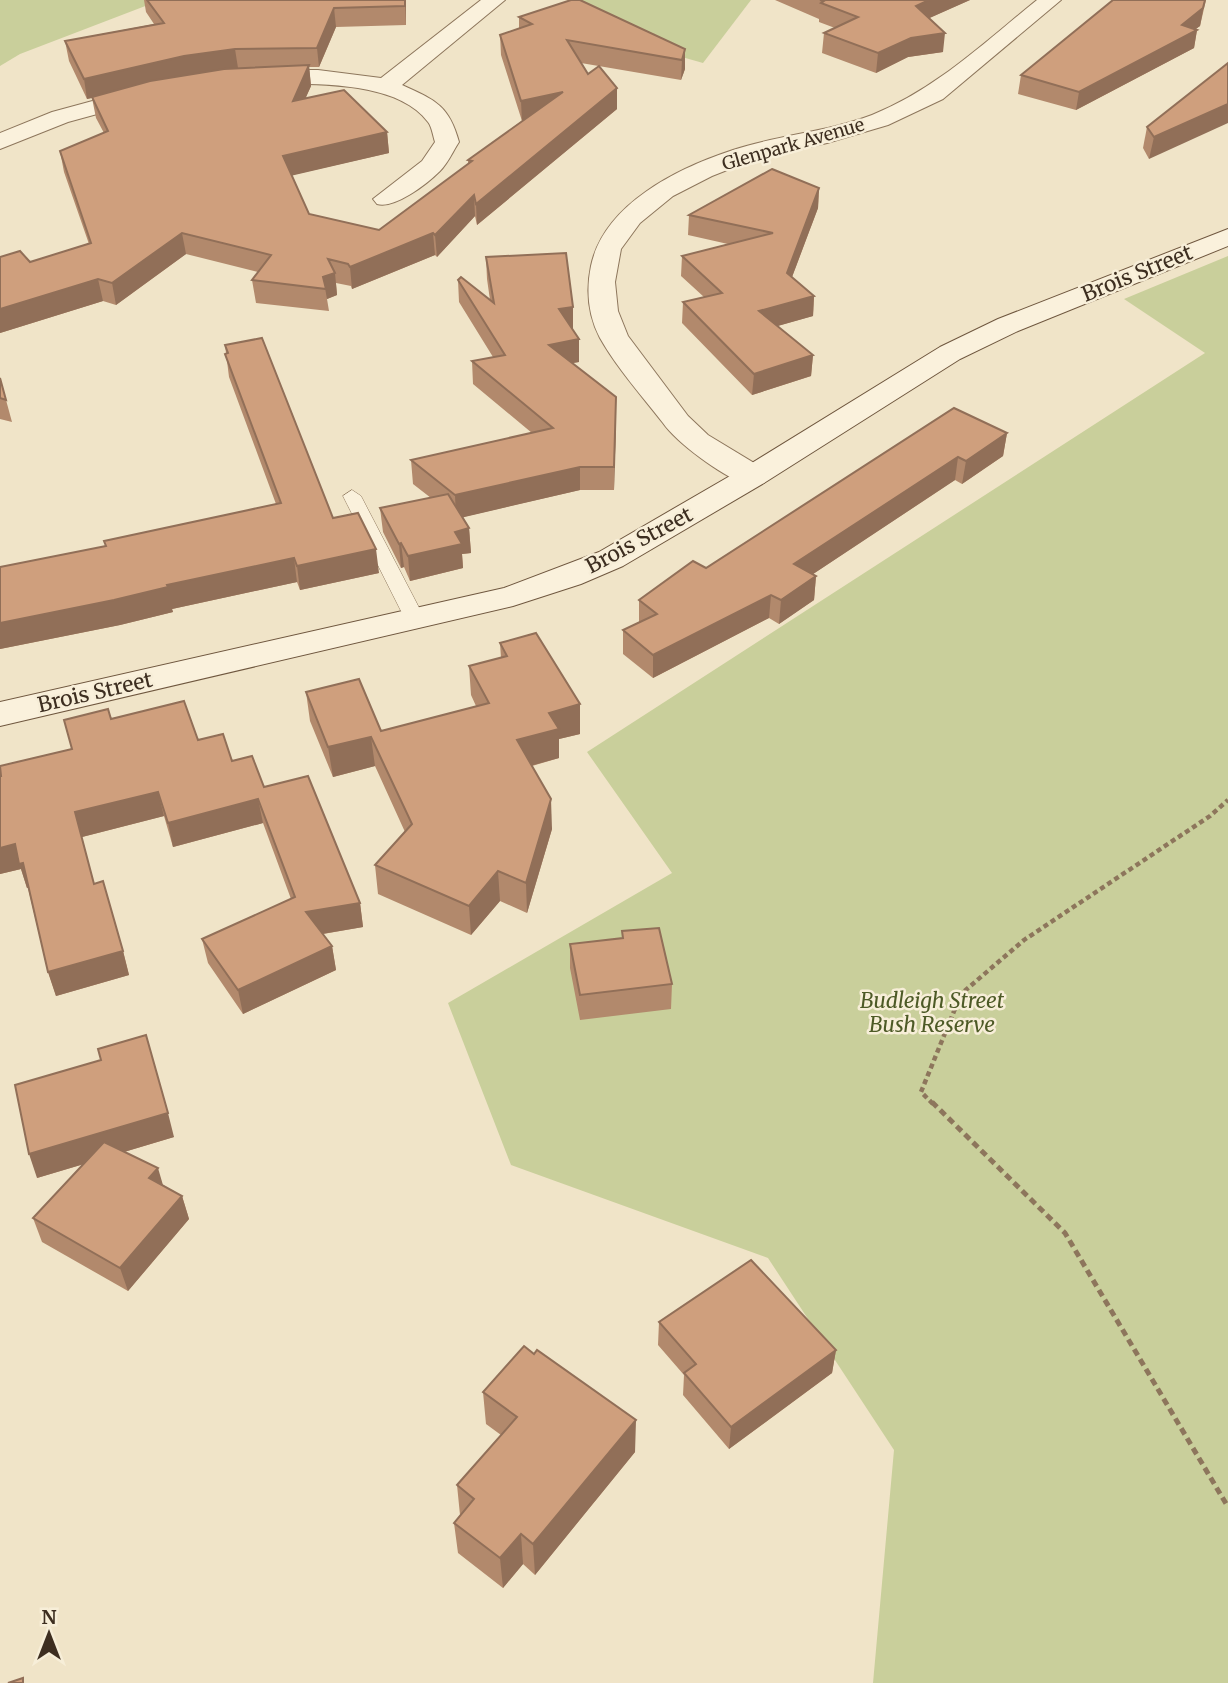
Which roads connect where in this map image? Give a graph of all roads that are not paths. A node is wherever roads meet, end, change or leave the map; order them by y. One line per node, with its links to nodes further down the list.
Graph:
1 (494, 0): 4 (street)
2 (1050, 0): 9 (street, Glenpark Avenue)
3 (242, 79): 4 (street)
4 (386, 86): 7 (street)
5 (168, 89): 6 (street)
6 (0, 142)
7 (386, 199)
8 (1228, 237): 9 (street, Brois Street)
9 (753, 476): 11 (street, Brois Street)
10 (352, 496): 11 (lane)
11 (415, 619): 12 (street, Brois Street)
12 (0, 714)

